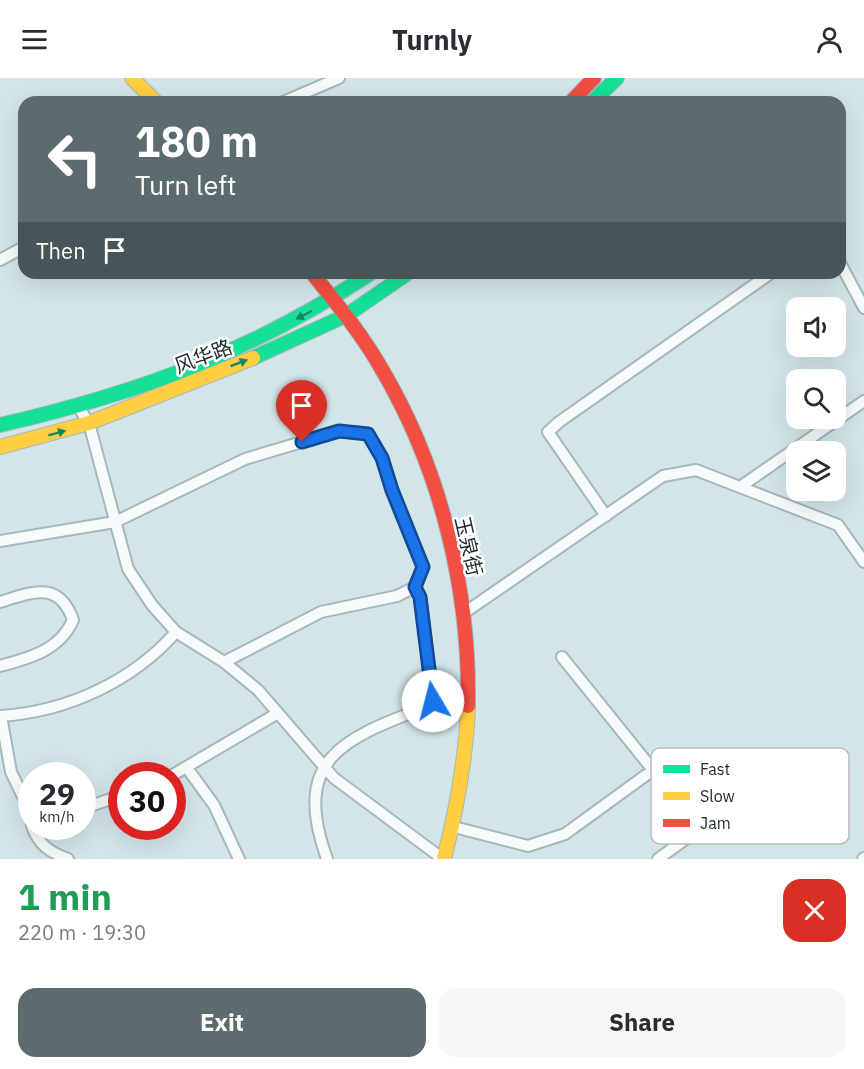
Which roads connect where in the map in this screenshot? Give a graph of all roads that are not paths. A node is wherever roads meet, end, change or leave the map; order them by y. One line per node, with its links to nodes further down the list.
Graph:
1 (132, 78): 5 (street)
2 (339, 78): 6 (street)
3 (594, 78): 7 (street)
4 (617, 78): 8 (street)
5 (150, 96)
6 (297, 96)
7 (577, 96)
8 (598, 96)
9 (18, 250): 10 (street)
10 (0, 260)
11 (846, 274): 17 (street)
12 (317, 279): 16 (street, 玉泉街)
13 (362, 279): 16 (street)
14 (399, 279): 18 (street, 风华路)
15 (762, 279): 25 (street)
16 (334, 299): 18 (street, 玉泉街); 20 (street, one-way to 20)
17 (864, 308)
18 (347, 315): 21 (street, 风华路, one-way to 18); 31 (street, 玉泉街)
19 (864, 401): 24 (street)
20 (79, 408): 21 (street); 22 (street)
21 (89, 423): 23 (street, 风华路, one-way to 21); 26 (street)
22 (0, 426)
23 (0, 447)
24 (740, 487): 25 (street); 28 (street)
25 (606, 516): 31 (street)
26 (115, 522): 27 (street); 29 (street); 32 (street)
27 (0, 541)
28 (864, 562)
29 (415, 587): 34 (street); 38 (street)
30 (0, 602): 35 (street)
31 (464, 613): 43 (street, 玉泉街)
32 (176, 632): 34 (street); 37 (street)
33 (562, 657): 40 (street)
34 (224, 662): 36 (street)
35 (0, 666)
36 (278, 713): 38 (street); 39 (street)
37 (1, 716): 42 (street)
38 (322, 766): 48 (street); 49 (street)
39 (187, 768): 47 (street)
40 (651, 768)
41 (651, 771): 43 (street)
42 (18, 786)
43 (454, 827): 49 (street, 玉泉街)
44 (38, 840): 46 (street)
45 (679, 844): 50 (street)
46 (68, 859)
47 (239, 859)
48 (327, 859)
49 (443, 859)
50 (658, 859)

